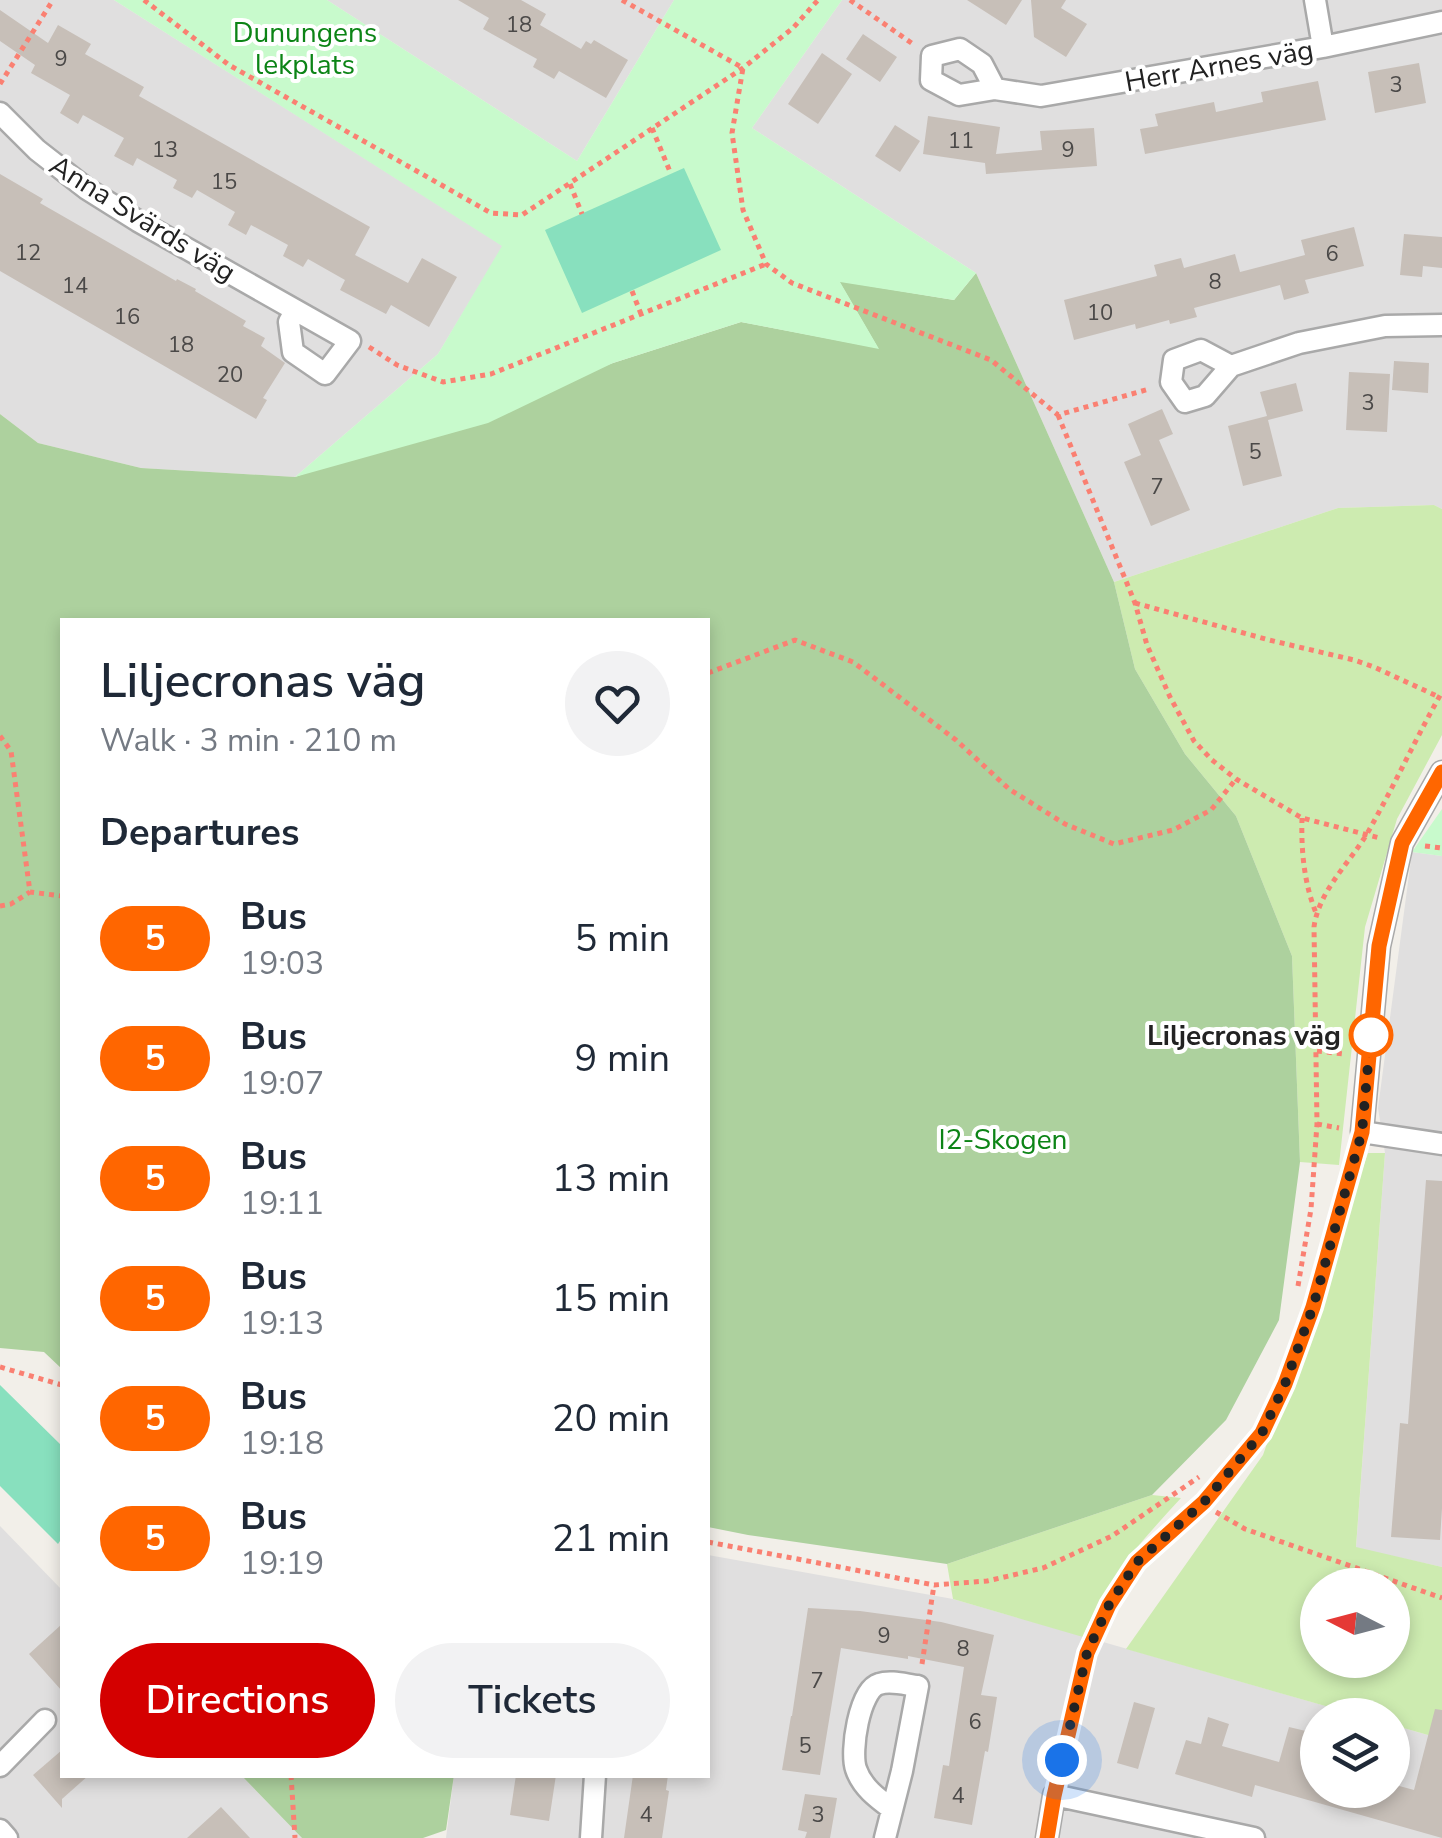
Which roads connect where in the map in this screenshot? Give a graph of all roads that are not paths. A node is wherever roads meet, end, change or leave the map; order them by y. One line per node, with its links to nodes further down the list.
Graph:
1 (1315, 0): 3 (street)
2 (1442, 22): 3 (street, Herr Arnes väg)
3 (1323, 47): 4 (street, Herr Arnes väg)
4 (995, 89): 4 (street, Herr Arnes väg)
5 (0, 113): 6 (street, Anna Svärds väg)
6 (295, 311): 6 (street, Anna Svärds väg)
7 (1442, 325): 8 (street)
8 (1231, 366): 8 (street)
9 (1442, 772): 10 (street)
10 (1362, 1132): 11 (street); 15 (lane)
11 (1442, 1144)
12 (45, 1720): 13 (street)
13 (0, 1766)
14 (595, 1778): 19 (street)
15 (1054, 1796): 21 (street); 22 (street)
16 (892, 1809): 16 (street); 20 (street)
17 (0, 1830): 18 (street)
18 (7, 1838)
19 (591, 1838)
20 (885, 1838)
21 (1047, 1838)
22 (1254, 1838)

